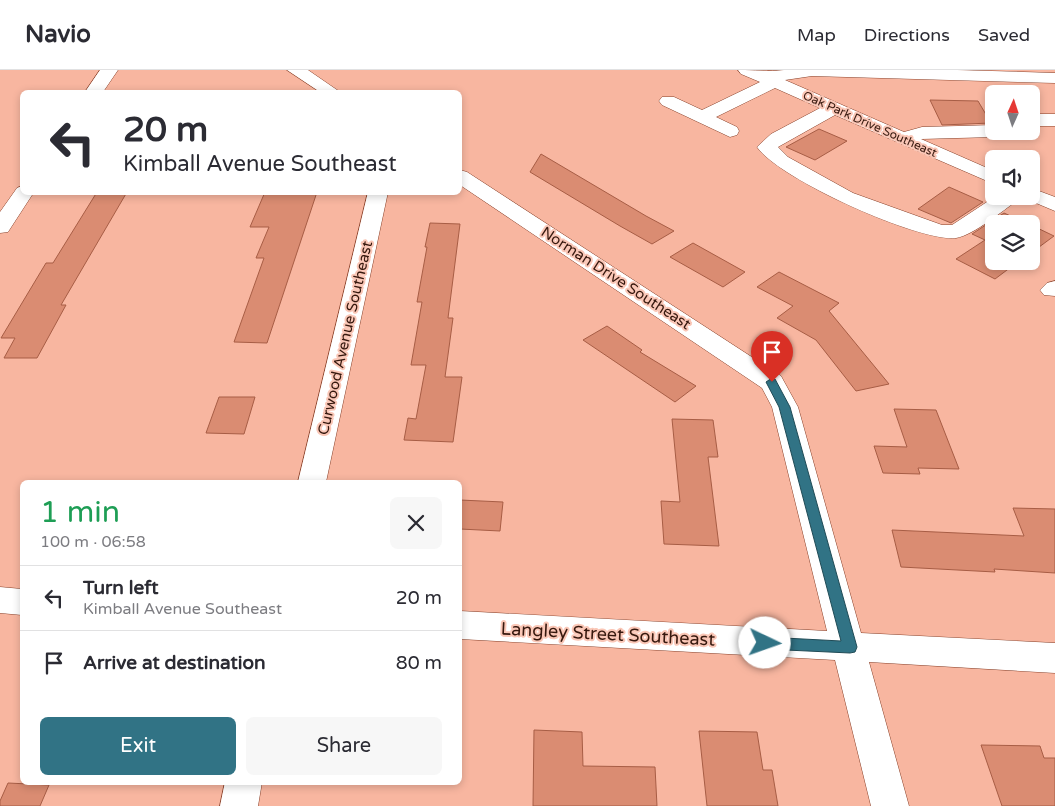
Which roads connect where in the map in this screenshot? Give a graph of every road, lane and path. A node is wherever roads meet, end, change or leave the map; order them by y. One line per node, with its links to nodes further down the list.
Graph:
1 (109, 70): 6 (street)
2 (296, 70): 7 (street)
3 (747, 70): 5 (street, Oak Park Drive Southeast)
4 (1055, 78): 5 (street)
5 (769, 80): 9 (street, Oak Park Drive Southeast); 10 (street)
6 (95, 90)
7 (328, 90)
8 (668, 101): 10 (street)
9 (834, 108): 15 (street, Oak Park Drive Southeast); 21 (street)
10 (702, 117): 14 (street)
11 (1040, 120): 12 (street)
12 (1055, 120)
13 (985, 130): 15 (street)
14 (730, 131)
15 (902, 138): 16 (street, Oak Park Drive Southeast)
16 (985, 174)
17 (462, 177): 28 (street, Norman Drive Southeast)
18 (22, 195): 23 (street)
19 (377, 195): 24 (street, Curwood Avenue Southeast)
20 (1040, 198): 22 (street)
21 (997, 205)
22 (1055, 205)
23 (0, 228)
24 (312, 480)
25 (0, 600): 26 (street)
26 (20, 602)
27 (462, 626): 28 (street, Langley Street Southeast)
28 (850, 647): 29 (street, Langley Street Southeast); 32 (street)
29 (1055, 658)
30 (243, 785): 31 (street)
31 (239, 806)
32 (890, 806)

